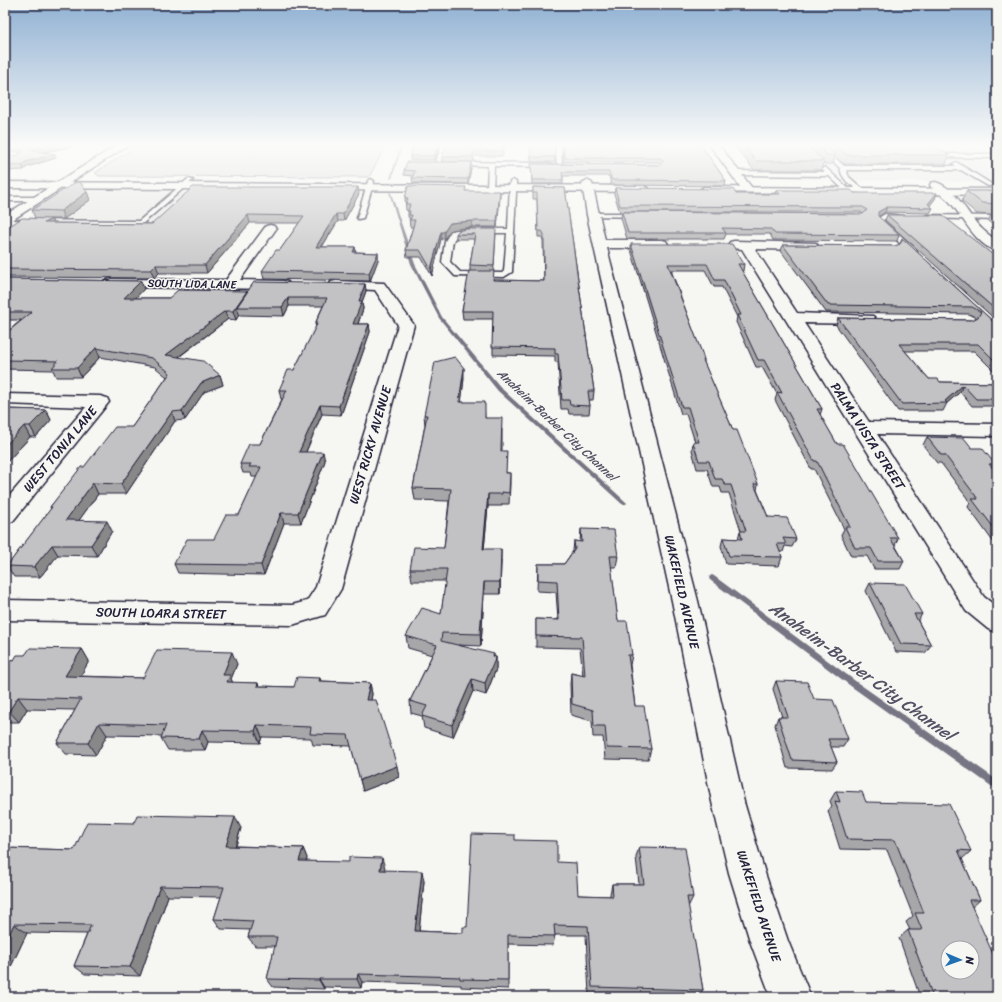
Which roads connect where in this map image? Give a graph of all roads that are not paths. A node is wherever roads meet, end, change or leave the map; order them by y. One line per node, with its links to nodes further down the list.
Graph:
1 (51, 191): 8 (street)
2 (177, 191): 14 (lane)
3 (368, 191): 12 (lane)
4 (513, 191): 16 (lane)
5 (589, 191): 9 (street, WAKEFIELD AVENUE)
6 (942, 191): 11 (street)
7 (5, 199): 8 (lane)
8 (39, 199): 14 (street)
9 (593, 215): 10 (lane); 17 (street, WAKEFIELD AVENUE)
10 (644, 215)
11 (966, 217): 13 (lane); 22 (street); 23 (lane)
12 (360, 218)
13 (997, 218)
14 (5, 221)
15 (270, 229): 25 (street)
16 (511, 231): 16 (lane)
17 (600, 244): 18 (street); 37 (street, WAKEFIELD AVENUE)
18 (677, 244)
19 (723, 245): 20 (street)
20 (746, 245): 21 (street); 28 (street, PALMA VISTA STREET)
21 (823, 246)
22 (997, 247)
23 (918, 256)
24 (98, 283): 25 (street, SOUTH LIDA LANE)
25 (230, 284): 26 (street, SOUTH LIDA LANE)
26 (293, 285)
27 (324, 285): 34 (street, WEST RICKY AVENUE)
28 (793, 318): 29 (street); 31 (street, PALMA VISTA STREET)
29 (885, 319)
30 (5, 400): 33 (street, WEST TONIA LANE)
31 (863, 428): 32 (street); 36 (street, PALMA VISTA STREET)
32 (997, 430)
33 (5, 516)
34 (316, 608): 35 (street, SOUTH LOARA STREET)
35 (5, 610)
36 (996, 622)
37 (791, 997)

